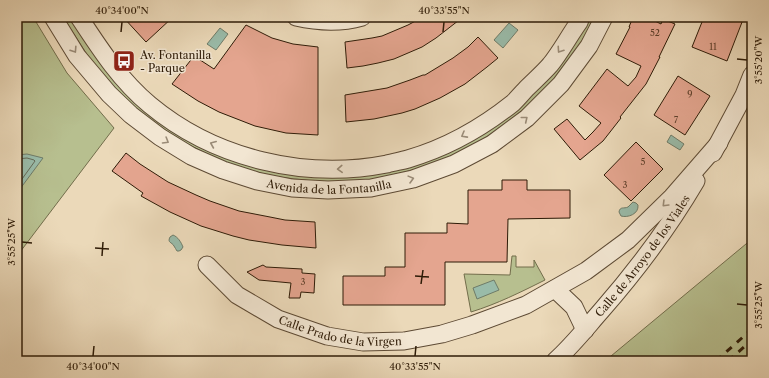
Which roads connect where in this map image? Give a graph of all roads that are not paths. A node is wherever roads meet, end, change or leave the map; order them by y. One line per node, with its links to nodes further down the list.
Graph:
1 (53, 17): 6 (street, Avenida de la Fontanilla, one-way to 6)
2 (79, 17): 5 (street, Avenida de la Fontanilla, one-way to 2)
3 (296, 17): 4 (street)
4 (362, 17)
5 (581, 17)
6 (604, 17)
7 (752, 74): 8 (street, Calle de Arroyo de los Viales)
8 (748, 96): 9 (street, Calle de Arroyo de los Viales)
9 (719, 143): 11 (street, Calle de Arroyo de los Viales, one-way to 11); 12 (street, Calle de Arroyo de los Viales)
10 (207, 265): 11 (street, Calle Prado de la Virgen)
11 (555, 289): 12 (street)
12 (585, 330): 13 (street, Calle de Arroyo de los Viales)
13 (555, 361)

